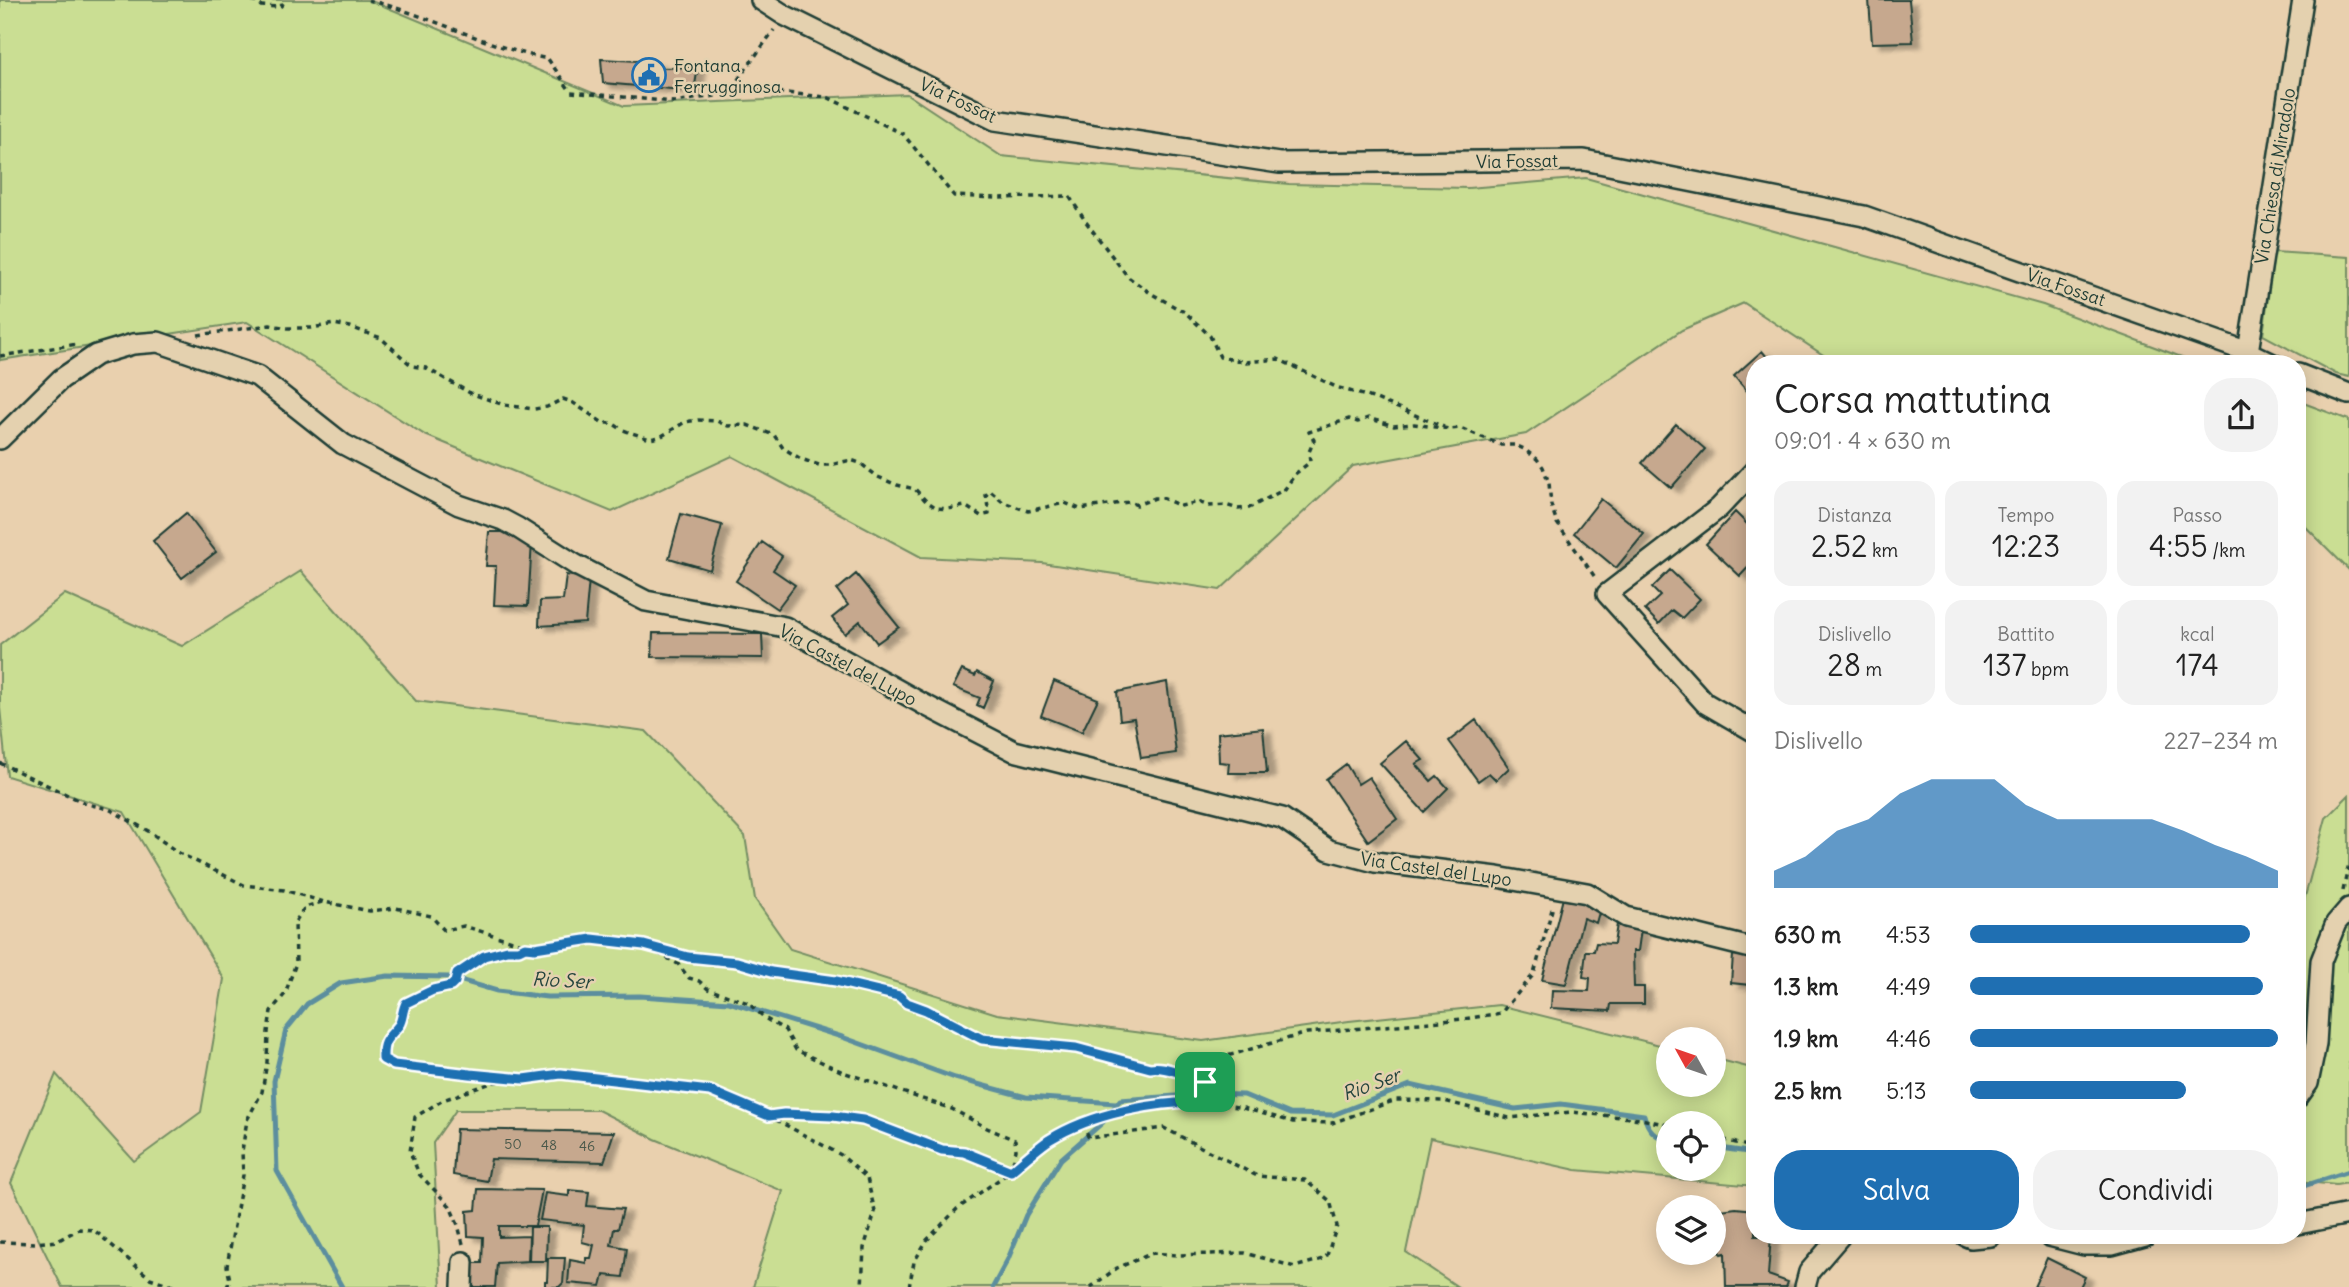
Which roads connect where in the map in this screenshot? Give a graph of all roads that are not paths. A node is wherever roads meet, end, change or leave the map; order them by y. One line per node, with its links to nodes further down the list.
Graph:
1 (761, 0): 3 (street, Via Fossat)
2 (2303, 0): 3 (street, Via Chiesa di Miradolo)
3 (2248, 352): 4 (street, Via Fossat)
4 (2254, 355)
5 (2306, 377): 6 (street)
6 (2349, 394)
7 (0, 439): 11 (street, Via Castel del Lupo)
8 (1746, 479): 9 (street)
9 (1746, 727)
10 (2349, 908): 12 (street)
11 (1746, 946)
12 (2306, 1086)
13 (2349, 1214): 14 (street)
14 (2306, 1222)
15 (1833, 1244): 20 (street)
16 (2080, 1244): 17 (street)
17 (2116, 1244)
18 (463, 1262): 19 (street)
19 (462, 1287)
20 (1805, 1287)

